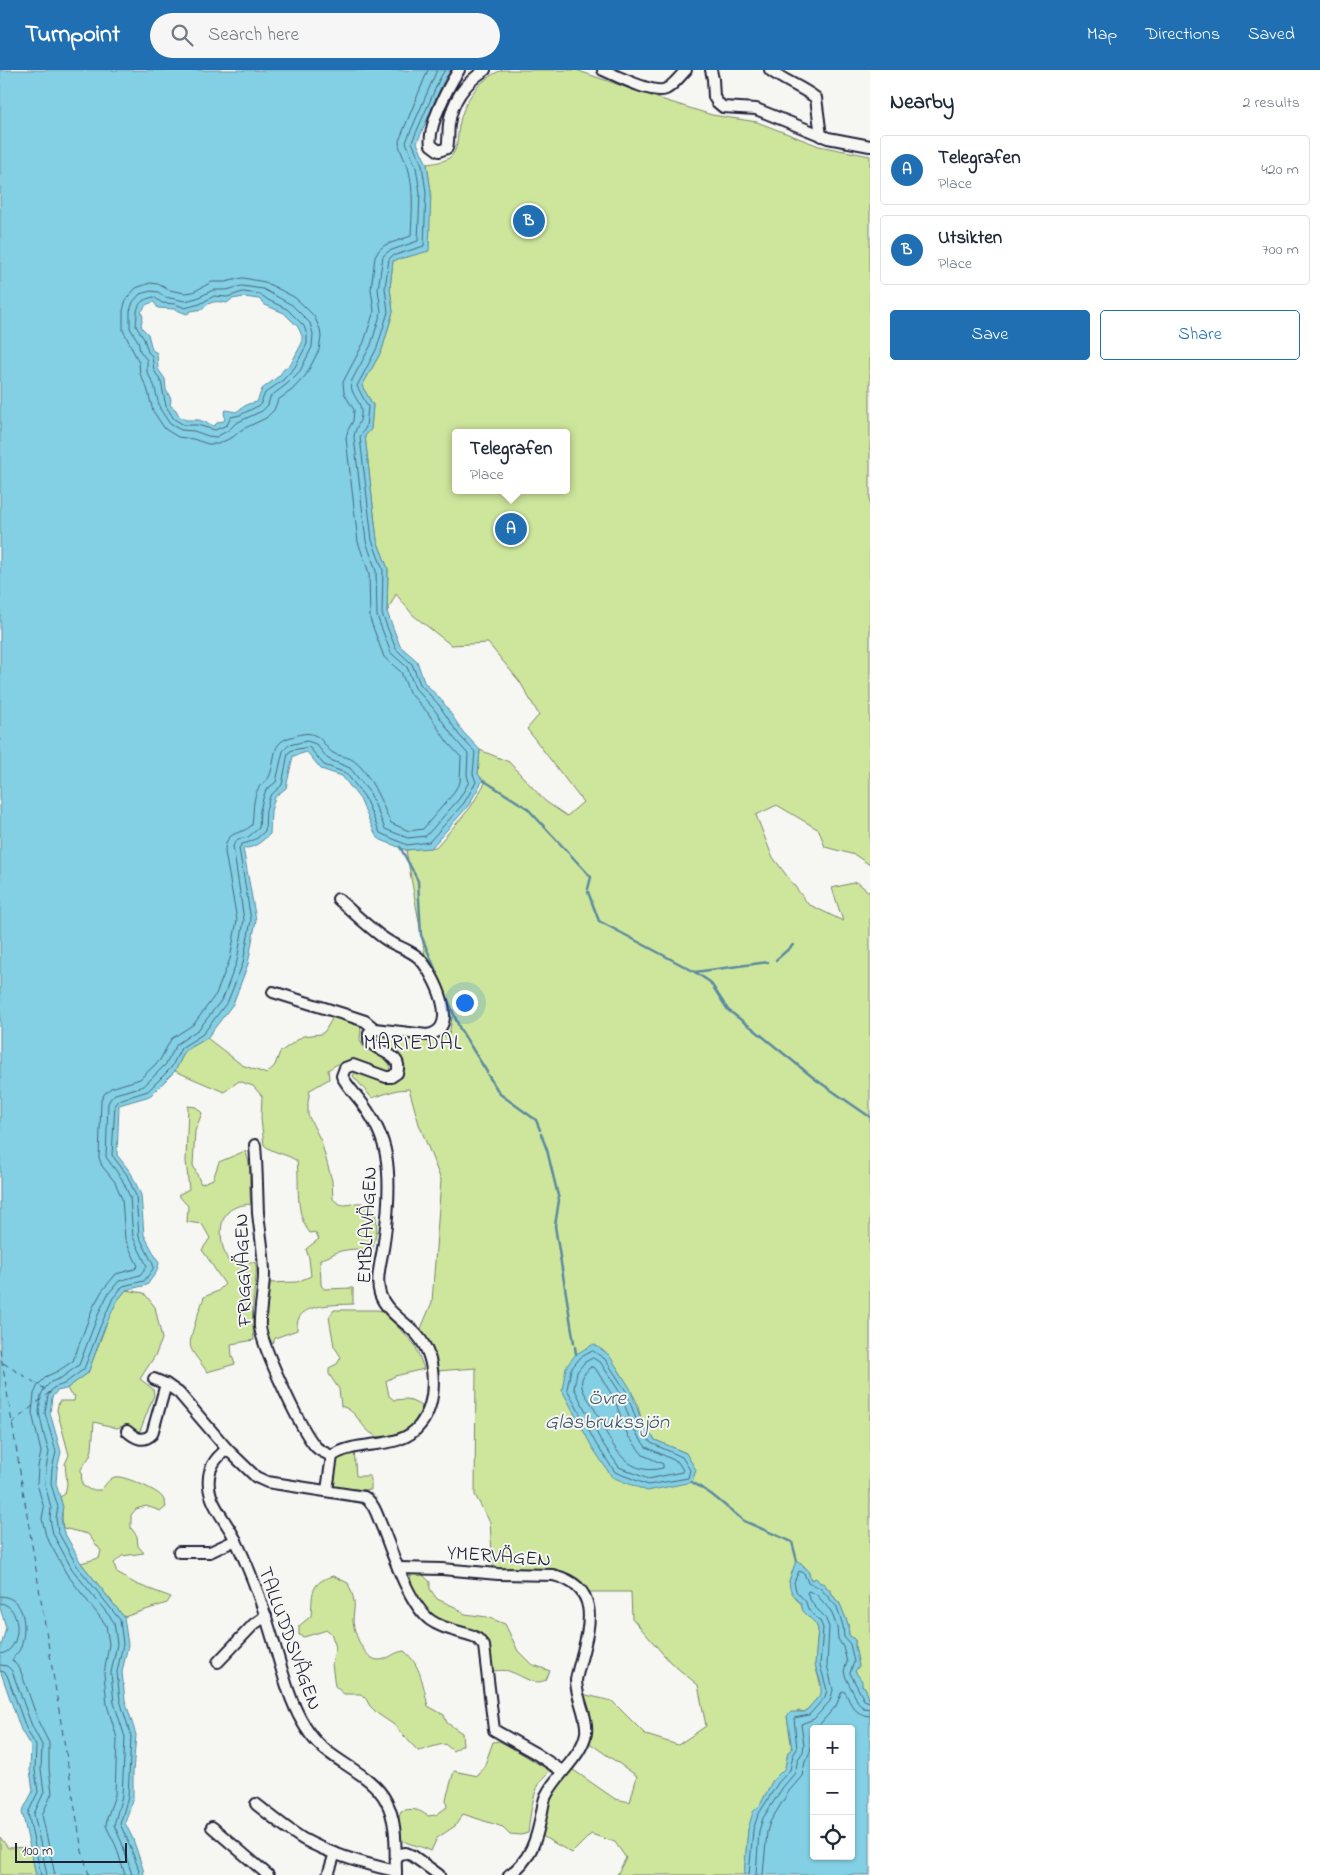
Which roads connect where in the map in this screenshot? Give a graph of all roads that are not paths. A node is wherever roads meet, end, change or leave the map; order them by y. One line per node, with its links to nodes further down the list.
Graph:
1 (459, 70): 2 (street)
2 (484, 70)
3 (602, 70): 4 (street)
4 (686, 70)
5 (711, 70): 7 (street)
6 (770, 70): 7 (street)
7 (821, 136): 8 (street)
8 (870, 146)
9 (338, 899): 11 (street)
10 (273, 992): 11 (street)
11 (375, 1029): 17 (street, EMBLAVÄGEN)
12 (254, 1145): 17 (street, FRIGGVÄGEN)
13 (154, 1379): 14 (street)
14 (166, 1384): 15 (street); 16 (street)
15 (127, 1431)
16 (227, 1448): 18 (street); 19 (street, TALLUDDSVÄGEN)
17 (332, 1456): 18 (street)
18 (327, 1490): 21 (street)
19 (236, 1540): 20 (street); 22 (street, TALLUDDSVÄGEN)
20 (179, 1552)
21 (398, 1568): 24 (street); 24 (street, YMERVÄGEN)
22 (266, 1616): 23 (street); 28 (street, TALLUDDSVÄGEN)
23 (218, 1662)
24 (562, 1771): 33 (street, YMERVÄGEN)
25 (256, 1804): 27 (street)
26 (212, 1827): 29 (street)
27 (335, 1853): 30 (street); 31 (street)
28 (396, 1858): 30 (street, TALLUDDSVÄGEN); 32 (street)
29 (266, 1873)
30 (396, 1873)
31 (328, 1875)
32 (439, 1875)
33 (510, 1875)

